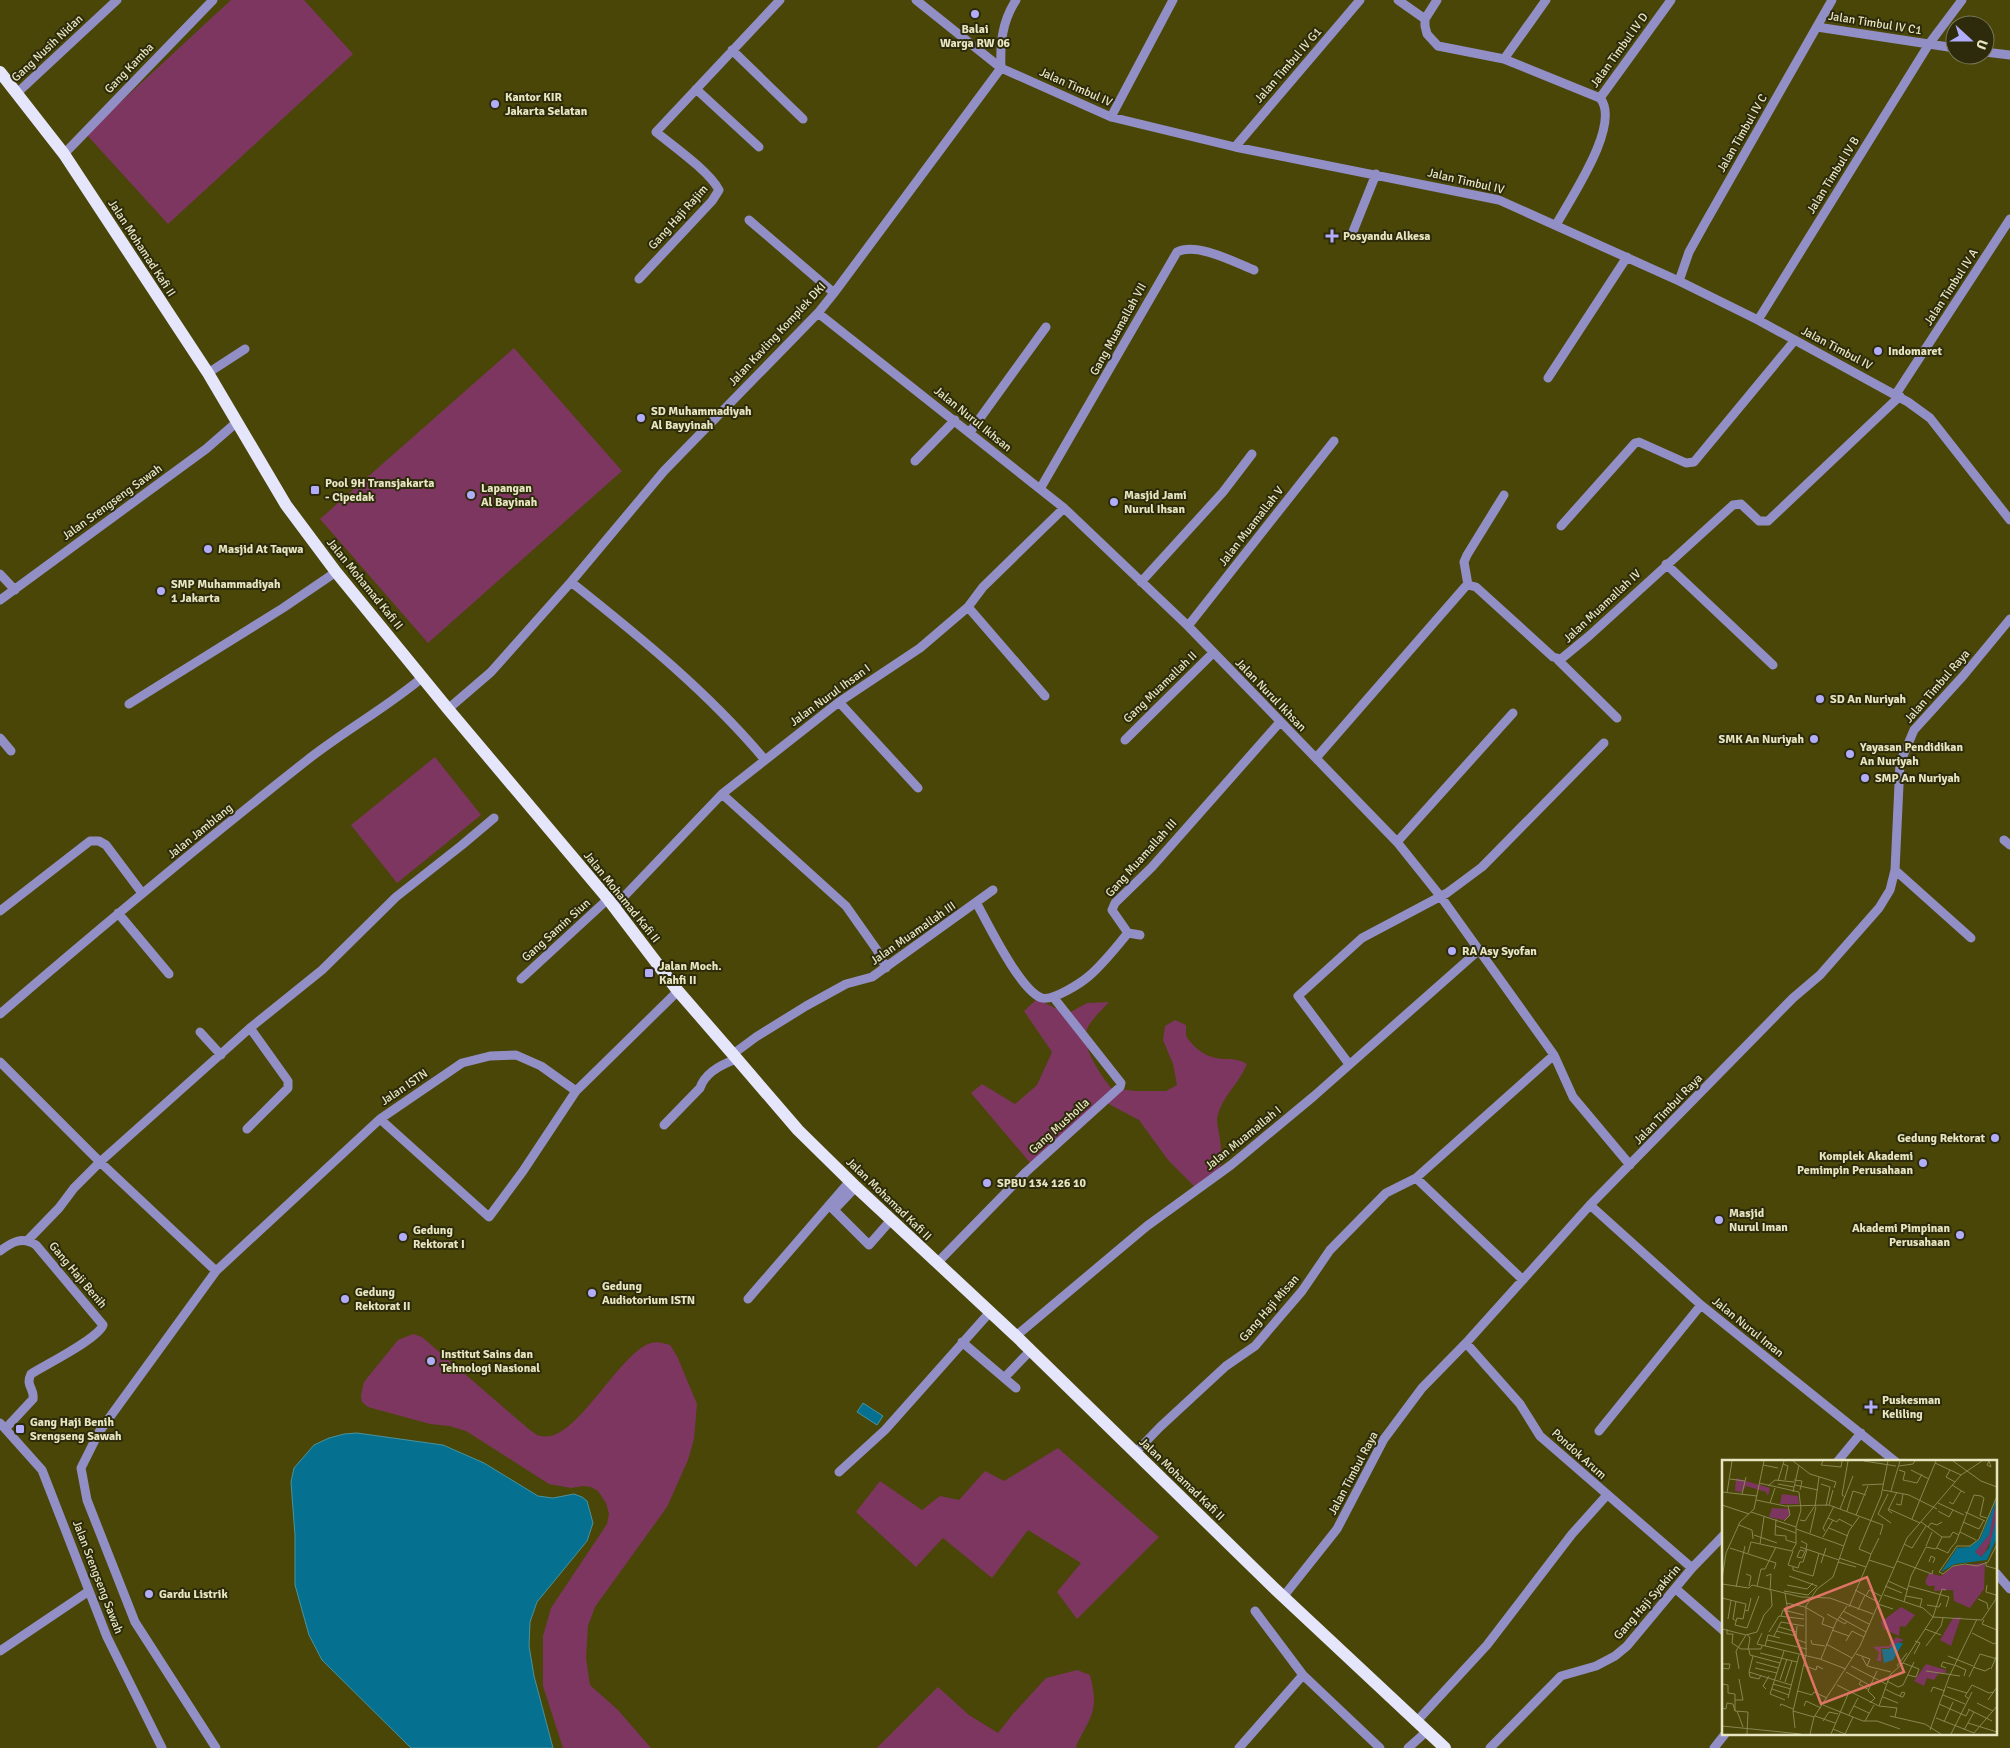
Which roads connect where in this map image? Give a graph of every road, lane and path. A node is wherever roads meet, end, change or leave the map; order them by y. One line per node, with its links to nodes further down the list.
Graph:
1 (117, 0): 25 (street, Gang Nusih Nidan)
2 (213, 0): 31 (street, Gang Kamba)
3 (780, 0): 18 (street, Gang Haji Rajim)
4 (916, 0): 22 (street, Jalan Timbul IV)
5 (1016, 0): 22 (street)
6 (1173, 0): 27 (street)
7 (1360, 0): 30 (street, Jalan Timbul IV G1)
8 (1398, 0): 14 (street)
9 (1437, 0): 14 (street)
10 (1546, 0): 21 (street)
11 (1671, 0): 26 (street, Jalan Timbul IV D)
12 (1832, 0): 15 (street, Jalan Timbul IV C)
13 (1962, 0): 16 (street, Jalan Timbul IV B)
14 (1425, 19): 21 (street)
15 (1817, 26): 16 (street, Jalan Timbul IV C1); 40 (street, Jalan Timbul IV C)
16 (1929, 44): 17 (street, Jalan Timbul IV C1); 43 (street, Jalan Timbul IV B)
17 (1945, 46)
18 (732, 50): 24 (street, Gang Haji Rajim); 28 (street)
19 (1995, 54): 20 (street)
20 (2010, 56)
21 (1504, 59): 26 (street)
22 (1001, 68): 27 (street, Jalan Timbul IV); 41 (street, Jalan Kavling Komplek DKI)
23 (0, 72): 25 (main road, Jalan Mohamad Kafi II)
24 (696, 89): 29 (street); 39 (street, Gang Haji Rajim)
25 (16, 94): 31 (main road, Jalan Mohamad Kafi II)
26 (1600, 98): 35 (street, Jalan Timbul IV D)
27 (1111, 117): 30 (street, Jalan Timbul IV)
28 (802, 119)
29 (759, 147)
30 (1235, 147): 32 (street, Jalan Timbul IV)
31 (64, 154): 47 (main road, Jalan Mohamad Kafi II)
32 (1376, 174): 35 (street, Jalan Timbul IV); 36 (street)
33 (2010, 219): 49 (street, Jalan Timbul IV A)
34 (749, 220): 41 (street)
35 (1556, 225): 37 (street, Jalan Timbul IV)
36 (1352, 234)
37 (1627, 257): 40 (street, Jalan Timbul IV); 48 (street)
38 (1254, 270): 56 (street, Gang Muamallah VII)
39 (639, 279)
40 (1680, 281): 43 (street, Jalan Timbul IV)
41 (834, 293): 42 (street, Jalan Kavling Komplek DKI)
42 (818, 312): 50 (street, Jalan Nurul Ikhsan); 64 (street, Jalan Kavling Komplek DKI)
43 (1758, 320): 45 (street, Jalan Timbul IV)
44 (1046, 327): 52 (street)
45 (1795, 340): 49 (street, Jalan Timbul IV); 60 (street)
46 (245, 349): 47 (street)
47 (208, 373): 51 (main road, Jalan Mohamad Kafi II)
48 (1548, 378)
49 (1898, 395): 59 (street, Jalan Timbul IV); 61 (street, Jalan Muamallah IV)
50 (955, 420): 52 (street, Jalan Nurul Ikhsan); 55 (street)
51 (233, 426): 62 (main road, Jalan Mohamad Kafi II); 67 (street, Jalan Srengseng Sawah)
52 (970, 432): 56 (street, Jalan Nurul Ikhsan)
53 (1334, 440): 71 (street, Jalan Muamallah V)
54 (1252, 454): 65 (street)
55 (916, 462)
56 (1040, 489): 58 (street, Jalan Nurul Ikhsan)
57 (1504, 494): 66 (street)
58 (1064, 508): 65 (street, Jalan Nurul Ikhsan); 69 (street, Jalan Nurul Ihsan I)
59 (2010, 520)
60 (1560, 526)
61 (1666, 564): 73 (street, Jalan Muamallah IV); 74 (street)
62 (336, 572): 75 (main road, Jalan Mohamad Kafi II); 78 (street)
63 (0, 574): 67 (street)
64 (571, 582): 79 (street, Jalan Kavling Komplek DKI); 88 (street)
65 (1141, 582): 71 (street, Jalan Nurul Ikhsan)
66 (1468, 585): 73 (street, Jalan Muamallah IV); 87 (street)
67 (15, 590): 68 (street, Jalan Srengseng Sawah)
68 (0, 600)
69 (968, 607): 76 (street); 77 (street, Jalan Nurul Ihsan I)
70 (2010, 618): 93 (street, Jalan Timbul Raya)
71 (1188, 626): 72 (street, Jalan Nurul Ikhsan)
72 (1213, 653): 82 (street, Jalan Nurul Ikhsan); 84 (street, Gang Muamallah II)
73 (1558, 660): 81 (street)
74 (1773, 665)
75 (419, 680): 79 (main road, Jalan Mohamad Kafi II); 95 (street, Jalan Jamblang)
76 (1045, 696)
77 (839, 702): 88 (street, Jalan Nurul Ihsan I); 89 (street)
78 (129, 704)
79 (448, 709): 97 (main road, Jalan Mohamad Kafi II)
80 (1513, 713): 92 (street)
81 (1617, 718)
82 (1280, 722): 87 (street, Jalan Nurul Ikhsan); 101 (street, Gang Muamallah III)
83 (0, 738): 86 (street)
84 (1125, 740)
85 (1604, 743): 96 (street)
86 (11, 751)
87 (1316, 758): 92 (street, Jalan Nurul Ikhsan)
88 (765, 760): 90 (street, Jalan Nurul Ihsan I)
89 (918, 788)
90 (722, 794): 97 (street, Jalan Nurul Ihsan I); 105 (street)
91 (494, 818): 111 (street)
92 (1397, 842): 96 (street, Jalan Nurul Ikhsan)
93 (1895, 870): 103 (street); 123 (street, Jalan Timbul Raya)
94 (993, 890): 98 (street, Jalan Muamallah III)
95 (142, 893): 99 (street); 100 (street, Jalan Jamblang)
96 (1441, 897): 104 (street, Jalan Nurul Ikhsan); 117 (street)
97 (608, 904): 107 (street, Gang Samin Siun); 108 (main road, Jalan Mohamad Kafi II)
98 (977, 904): 105 (street, Jalan Muamallah III); 109 (street)
99 (0, 911)
100 (118, 912): 106 (street); 110 (street, Jalan Jamblang)
101 (1128, 933): 102 (street); 109 (street)
102 (1140, 935)
103 (1971, 938)
104 (1478, 951): 114 (street, Jalan Nurul Ikhsan); 117 (street, Jalan Muamallah I)
105 (886, 968): 115 (street, Jalan Muamallah III)
106 (169, 974)
107 (521, 979)
108 (678, 991): 115 (main road, Jalan Mohamad Kafi II); 118 (street)
109 (1054, 998): 131 (street, Gang Musholla)
110 (0, 1014)
111 (250, 1028): 113 (street); 121 (street)
112 (200, 1032): 113 (street)
113 (221, 1055): 122 (street)
114 (1554, 1055): 123 (street, Jalan Nurul Ikhsan); 124 (street, Gang Haji Misan)
115 (731, 1059): 120 (street, Jalan Muamallah III); 125 (main road, Jalan Mohamad Kafi II)
116 (0, 1062): 122 (street)
117 (1349, 1064): 137 (street, Jalan Muamallah I)
118 (576, 1091): 119 (street, Jalan ISTN); 119 (street, Jalan ISTN)
119 (380, 1119): 132 (street)
120 (664, 1125)
121 (247, 1129)
122 (100, 1162): 129 (street); 132 (street)
123 (1630, 1165): 126 (street, Jalan Timbul Raya)
124 (1416, 1178): 133 (street); 146 (street, Gang Haji Misan)
125 (851, 1187): 127 (street); 128 (main road, Jalan Mohamad Kafi II)
126 (1590, 1205): 133 (street, Jalan Timbul Raya); 135 (street, Jalan Nurul Iman)
127 (832, 1208): 128 (street); 134 (street)
128 (889, 1223): 131 (main road, Jalan Mohamad Kafi II)
129 (28, 1240): 130 (street); 143 (street, Gang Haji Benih)
130 (0, 1251)
131 (936, 1263): 136 (main road, Jalan Mohamad Kafi II)
132 (216, 1271): 168 (street)
133 (1523, 1280): 139 (street, Jalan Timbul Raya)
134 (748, 1299)
135 (1701, 1305): 144 (street); 145 (street, Jalan Nurul Iman)
136 (987, 1315): 137 (main road, Jalan Mohamad Kafi II); 138 (street)
137 (1016, 1336): 140 (main road, Jalan Mohamad Kafi II)
138 (964, 1340): 141 (street); 149 (street)
139 (1466, 1343): 150 (street, Pondok Arum); 157 (street, Jalan Timbul Raya)
140 (1027, 1354): 141 (street); 146 (main road, Jalan Mohamad Kafi II)
141 (1006, 1375): 142 (street)
142 (1016, 1388)
143 (3, 1425): 156 (street, Jalan Srengseng Sawah)
144 (1599, 1431)
145 (1861, 1433): 147 (street); 148 (street, Jalan Nurul Iman)
146 (1135, 1453): 157 (main road, Jalan Mohamad Kafi II)
147 (1838, 1460)
148 (1894, 1460)
149 (839, 1472)
150 (1607, 1495): 152 (street, Pondok Arum); 162 (street)
151 (1722, 1537): 152 (street, Gang Haji Syakirin)
152 (1692, 1568): 154 (street, Gang Haji Syakirin)
153 (1998, 1575): 155 (street)
154 (1676, 1589): 159 (street); 171 (street, Gang Haji Syakirin)
155 (2010, 1589)
156 (89, 1591): 160 (street); 167 (street, Jalan Srengseng Sawah)
157 (1283, 1597): 162 (main road, Jalan Mohamad Kafi II)
158 (1255, 1611): 161 (street)
159 (1722, 1629)
160 (0, 1651)
161 (1303, 1674): 169 (street); 170 (street)
162 (1416, 1722): 163 (main road, Jalan Mohamad Kafi II)
163 (1426, 1732): 165 (street); 166 (main road, Jalan Mohamad Kafi II)
164 (1724, 1736): 172 (street)
165 (1410, 1746)
166 (1438, 1746)
167 (162, 1748)
168 (216, 1748)
169 (1239, 1748)
170 (1380, 1748)
171 (1490, 1748)
172 (1714, 1748)

